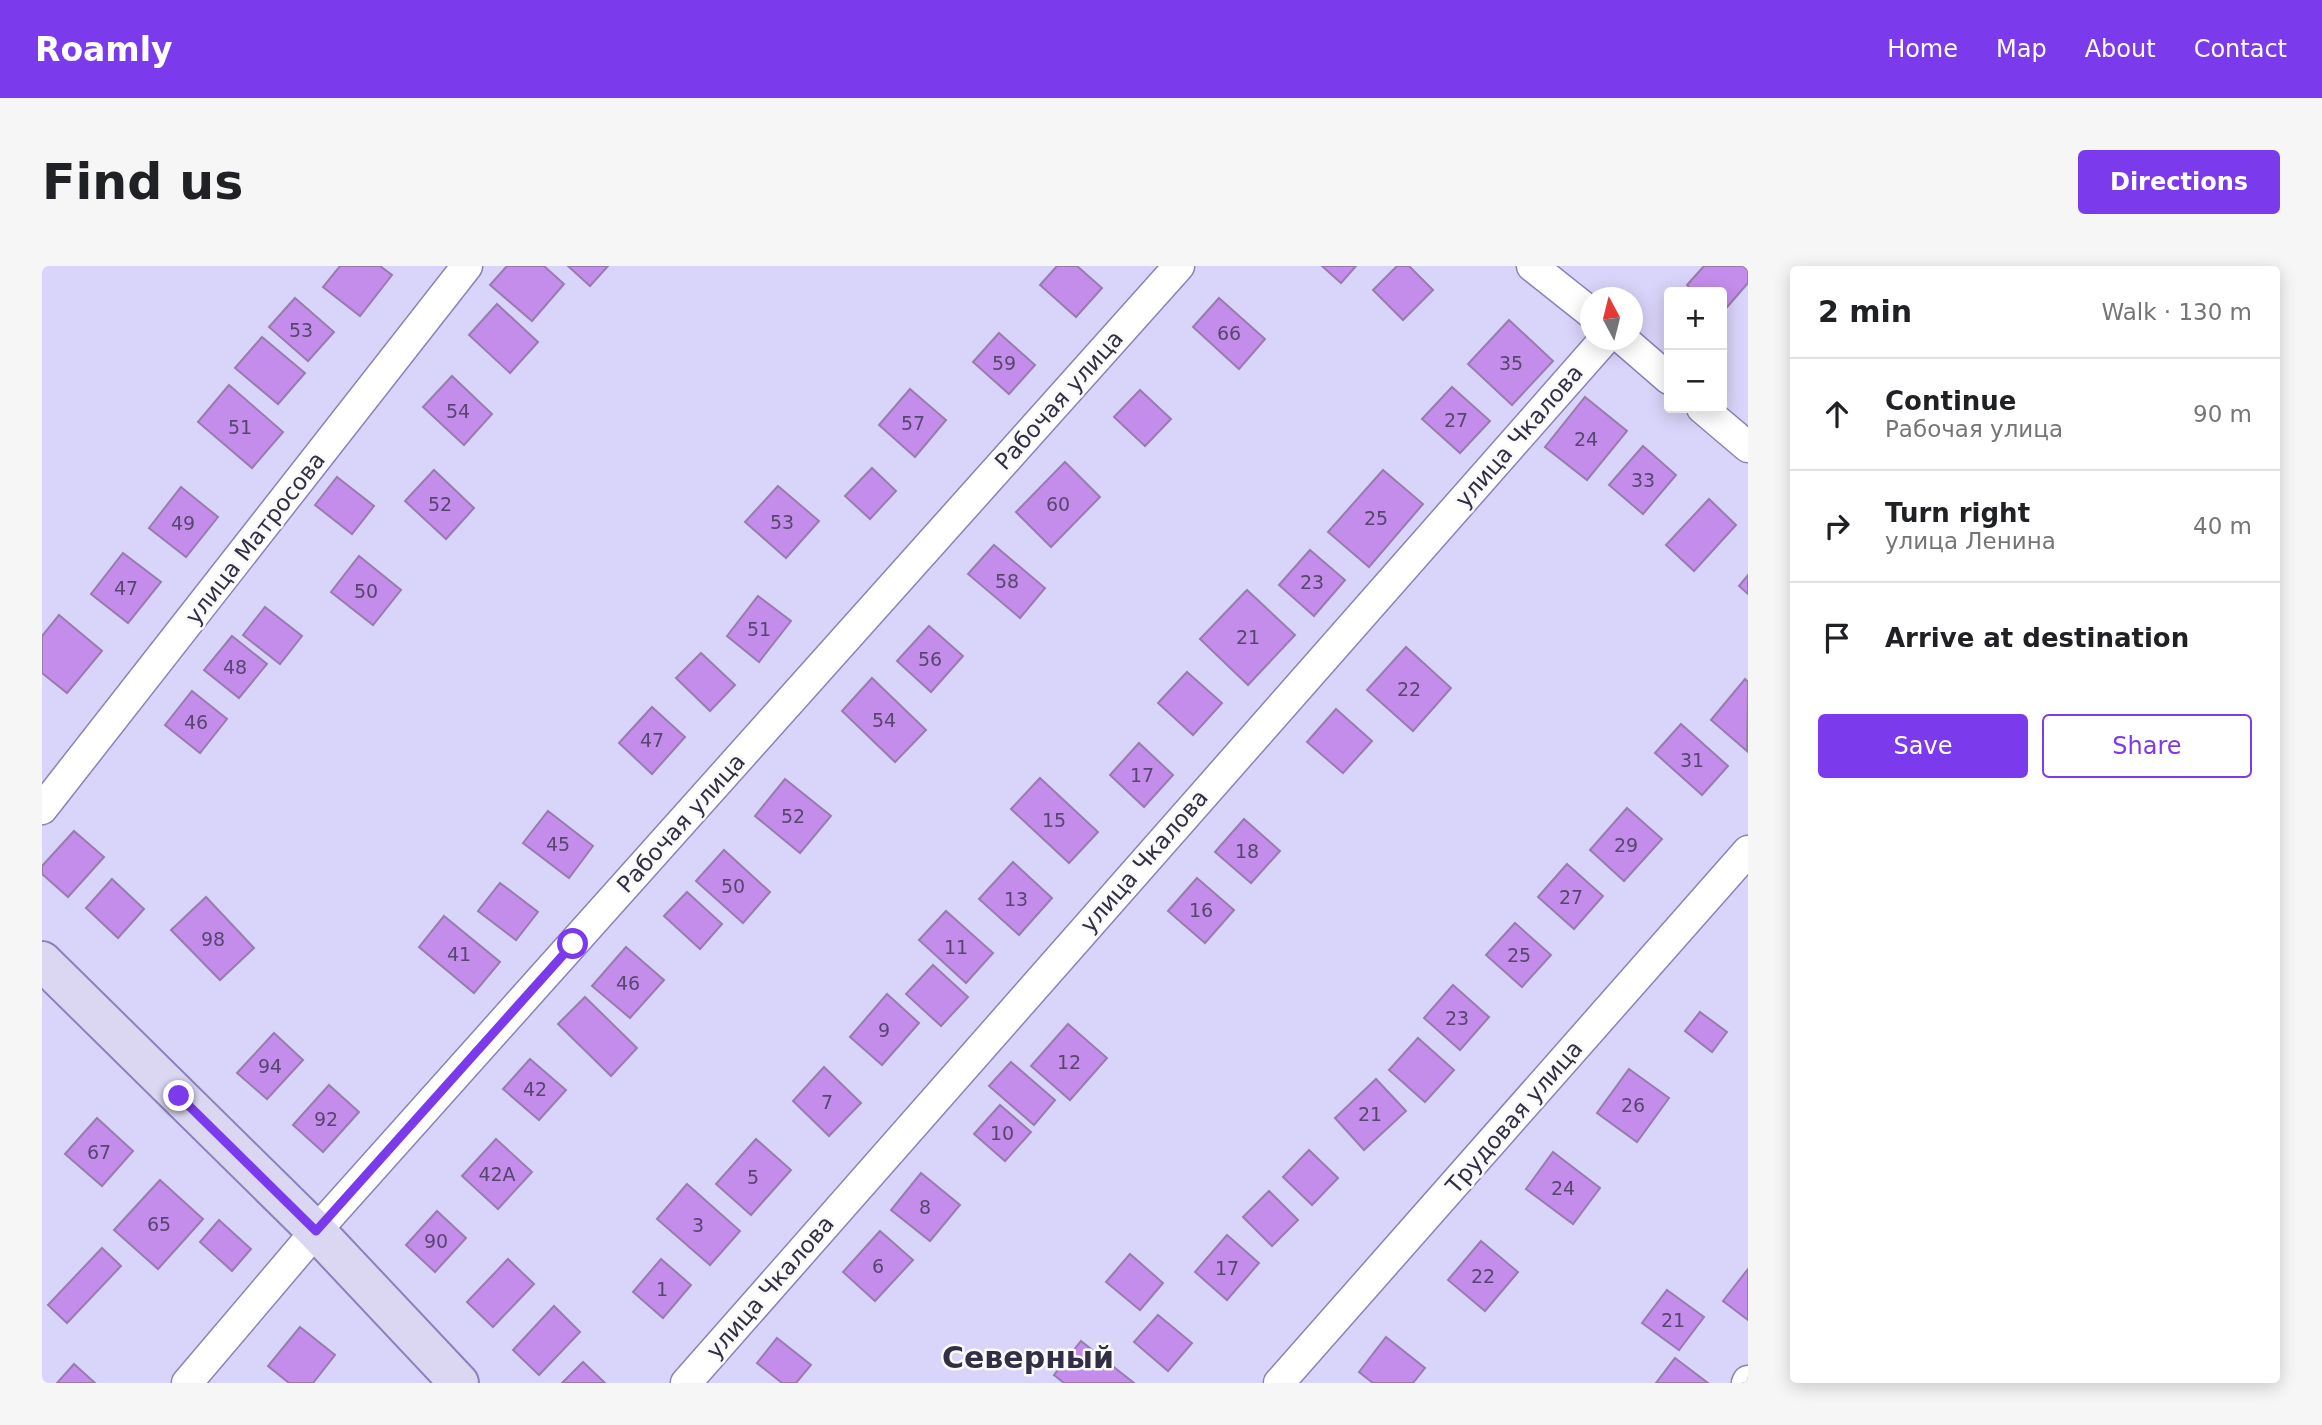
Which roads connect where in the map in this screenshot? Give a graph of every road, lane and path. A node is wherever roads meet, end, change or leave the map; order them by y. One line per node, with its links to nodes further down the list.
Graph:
1 (467, 266): 10 (street, улица Матросова)
2 (1179, 266): 13 (street, Рабочая улица)
3 (1532, 266): 4 (street)
4 (1580, 303)
5 (1595, 350): 16 (street, улица Чкалова)
6 (1636, 350): 7 (street)
7 (1664, 375)
8 (1708, 413): 9 (street)
9 (1748, 447)
10 (42, 809)
11 (1748, 851): 17 (street, Трудовая улица)
12 (42, 961): 13 (street)
13 (316, 1231): 14 (street, Рабочая улица); 15 (street)
14 (187, 1383)
15 (459, 1383)
16 (686, 1383)
17 (1279, 1383)

